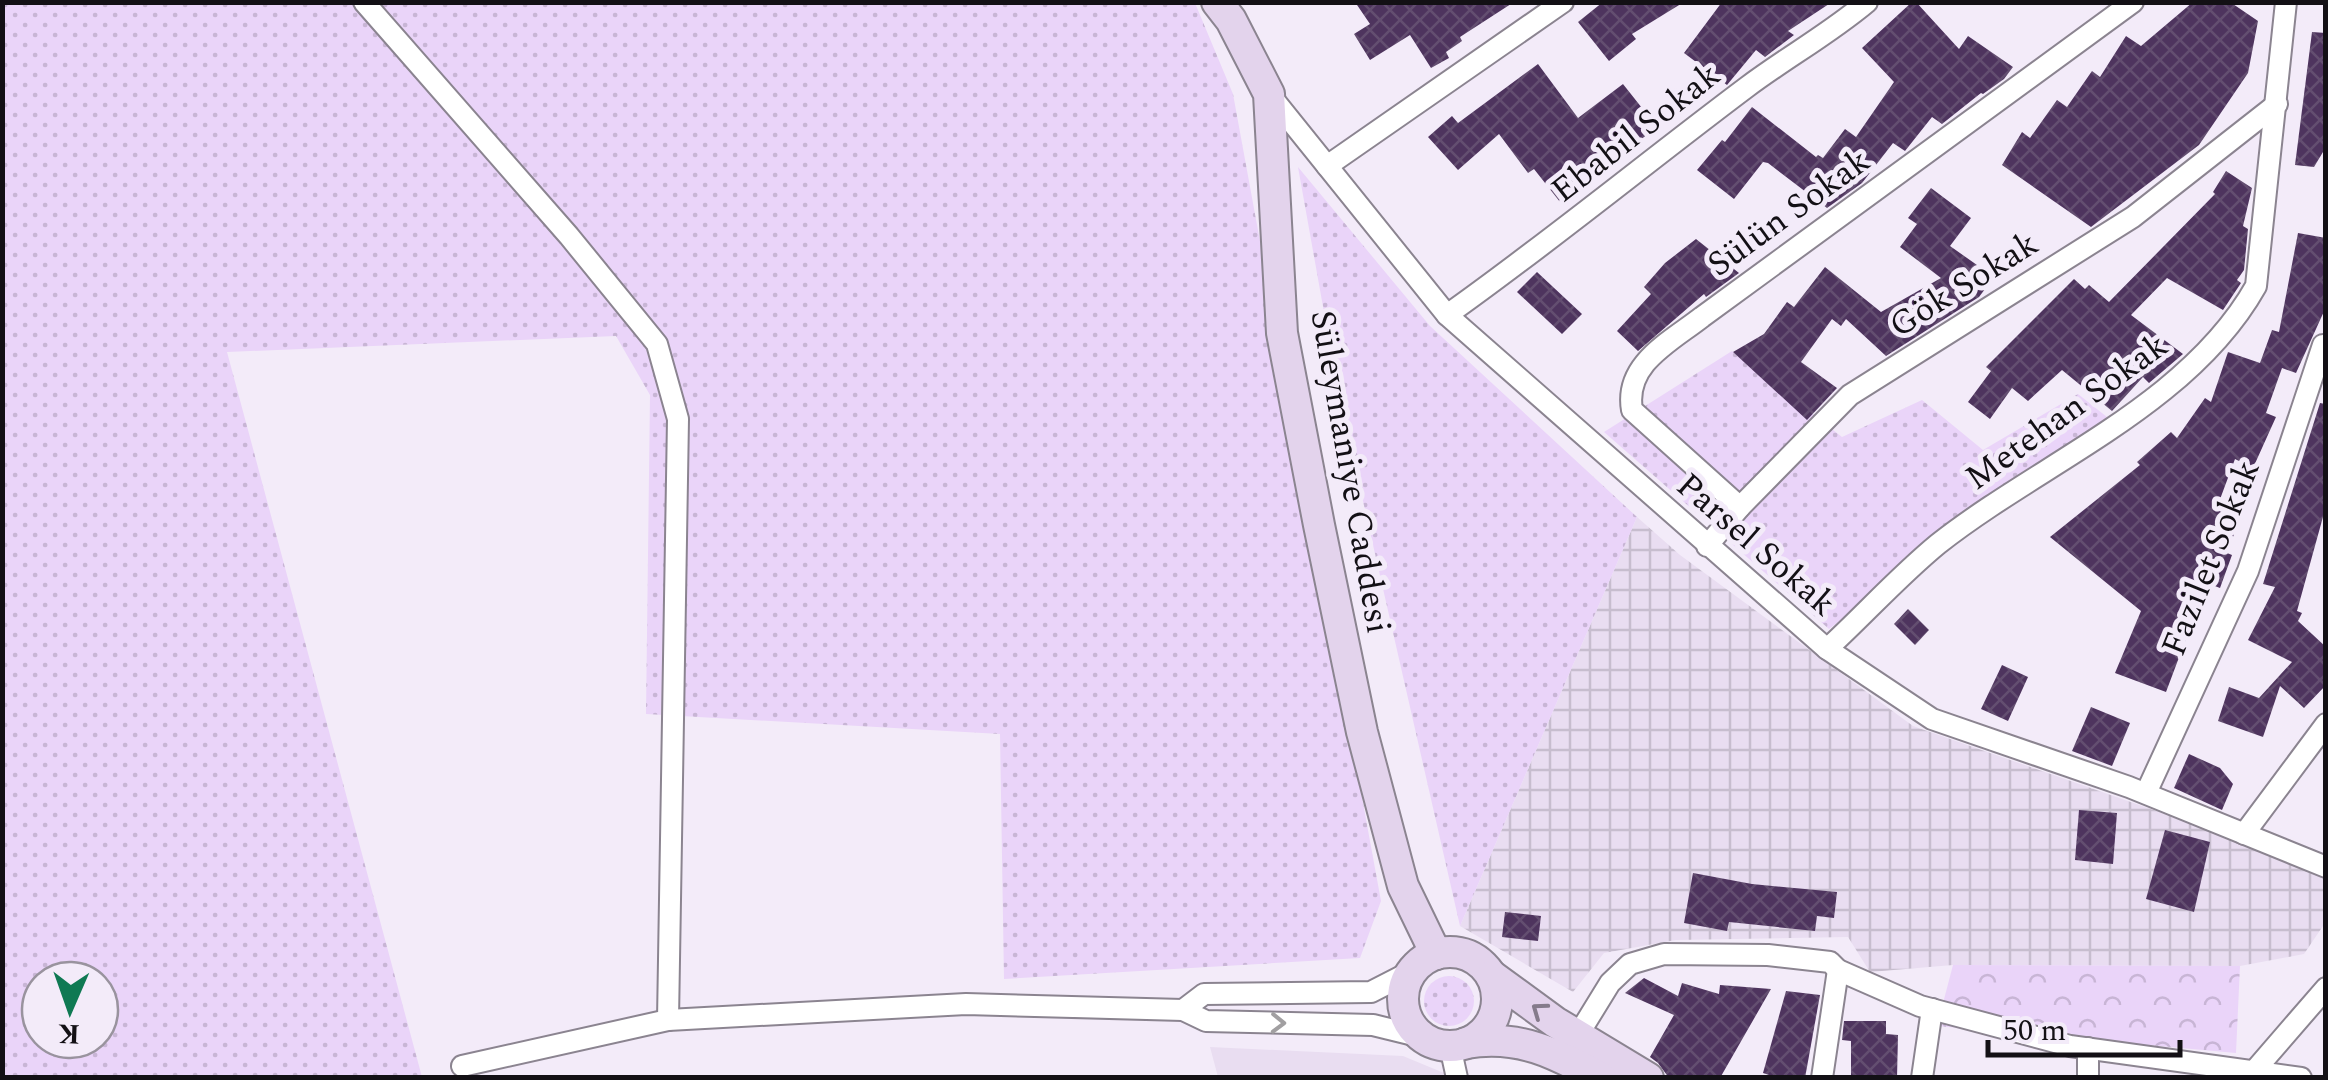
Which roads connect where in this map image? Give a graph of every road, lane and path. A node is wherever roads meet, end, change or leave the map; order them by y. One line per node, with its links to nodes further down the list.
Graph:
1 (364, 2): 25 (street)
2 (1217, 2): 7 (street, Süleymaniye Caddesi)
3 (1564, 2): 9 (street)
4 (1867, 2): 10 (street, Ebabil Sokak)
5 (2133, 2): 12 (street, Sülün Sokak)
6 (2286, 2): 8 (street, Metehan Sokak)
7 (1269, 94): 9 (street, Parsel Sokak); 19 (street, Süleymaniye Caddesi)
8 (2277, 104): 12 (street, Gök Sokak); 14 (street, Metehan Sokak)
9 (1327, 166): 10 (street, Parsel Sokak)
10 (1447, 315): 13 (street, Parsel Sokak)
11 (2326, 345): 16 (street, Fazilet Sokak)
12 (1740, 508): 13 (street, Gök Sokak)
13 (1708, 546): 14 (street, Parsel Sokak)
14 (1827, 649): 16 (street, Parsel Sokak)
15 (2326, 724): 17 (street)
16 (2146, 793): 17 (street, Parsel Sokak)
17 (2244, 834): 18 (street, Parsel Sokak)
18 (2326, 867)
19 (1424, 962): 21 (street); 23 (street); 27 (street)
20 (1838, 970): 24 (street); 26 (street); 34 (street)
21 (1492, 976): 26 (street, one-way to 21); 27 (street)
22 (2326, 988): 30 (street)
23 (1182, 1010): 25 (street); 27 (street, one-way to 27)
24 (1932, 1010): 28 (street); 35 (street)
25 (668, 1020): 29 (street)
26 (1578, 1035): 33 (street)
27 (1446, 1042): 31 (street); 32 (street)
28 (2088, 1048): 30 (street); 36 (street)
29 (462, 1066)
30 (2255, 1074): 37 (street)
31 (1592, 1075)
32 (1457, 1078)
33 (1648, 1078)
34 (1822, 1078)
35 (1922, 1078)
36 (2088, 1078)
37 (2301, 1078)

